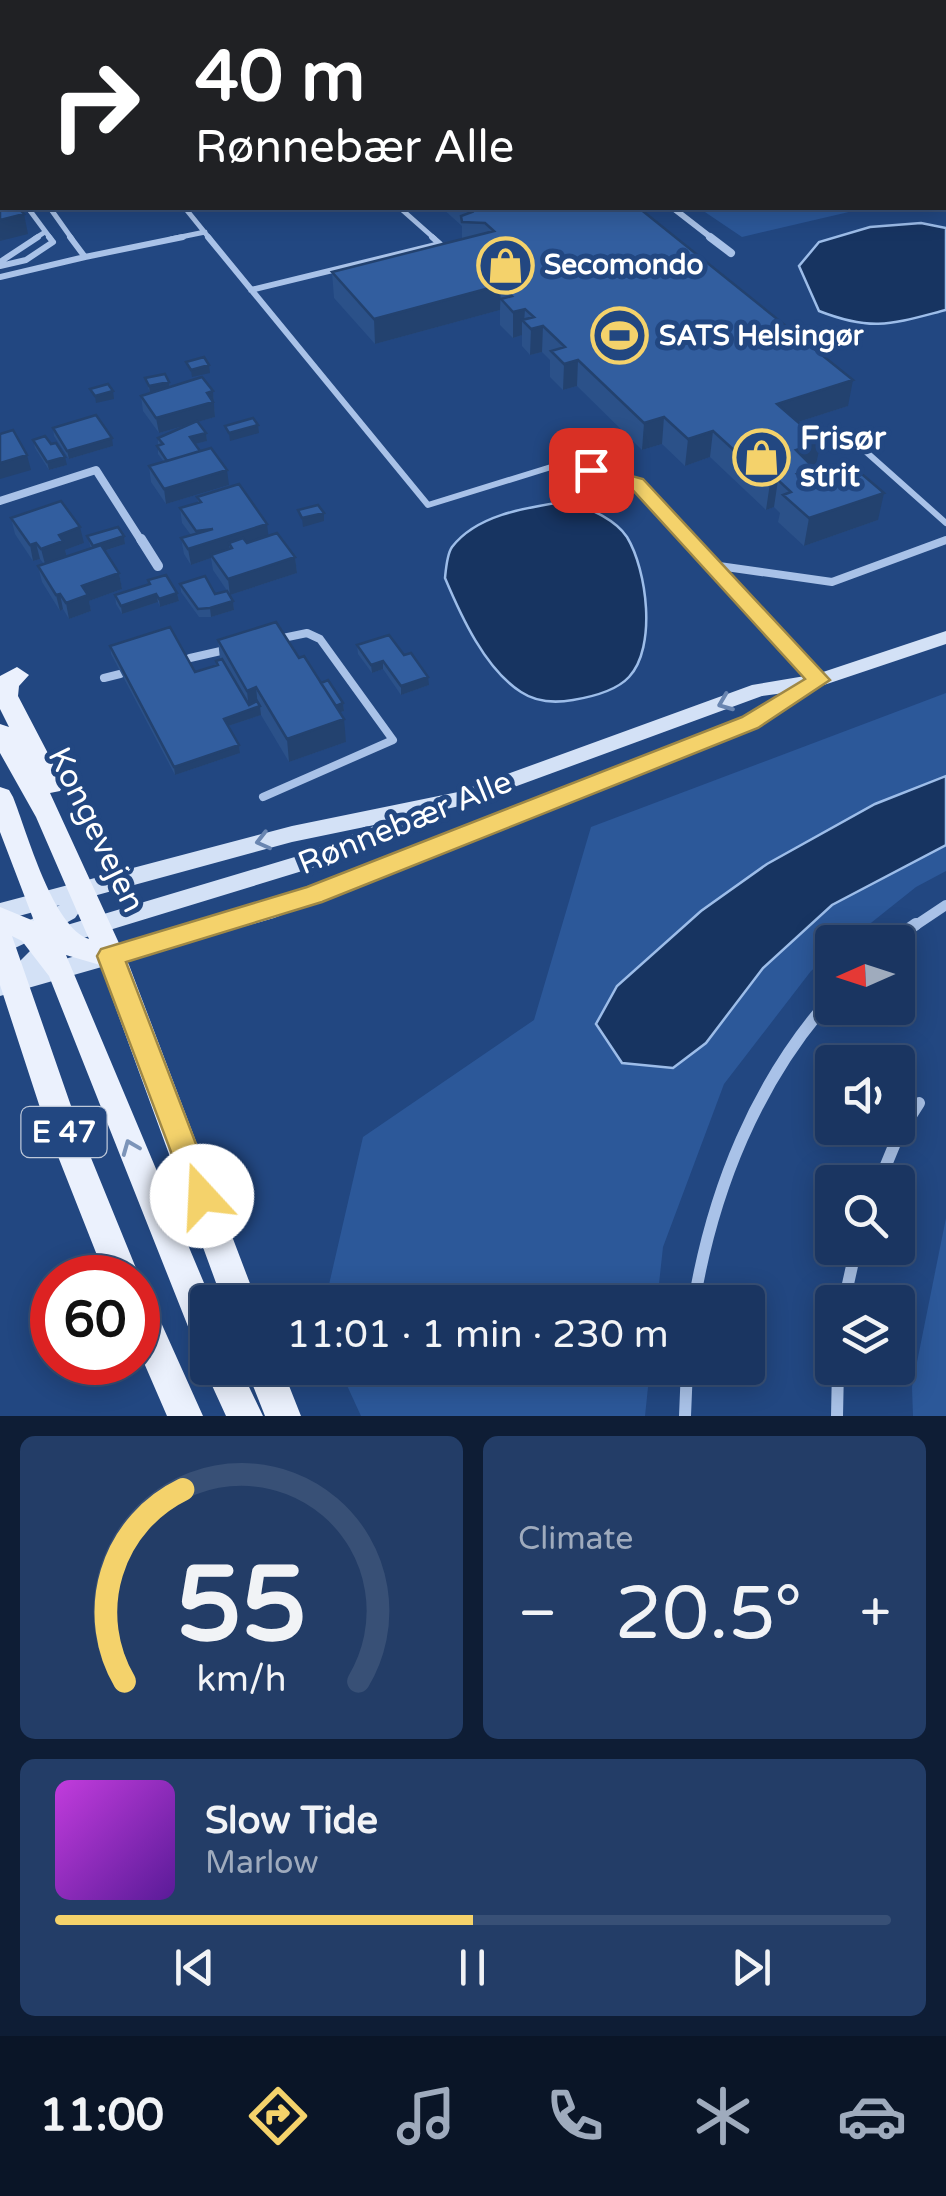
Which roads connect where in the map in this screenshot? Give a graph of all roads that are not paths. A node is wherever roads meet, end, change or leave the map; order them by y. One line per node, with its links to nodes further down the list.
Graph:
1 (30, 210): 6 (lane)
2 (51, 210): 9 (lane)
3 (187, 210): 7 (lane)
4 (402, 210): 12 (lane)
5 (676, 210): 8 (street)
6 (46, 232): 10 (lane); 10 (lane)
7 (205, 232): 9 (lane); 12 (lane)
8 (731, 253)
9 (85, 256): 11 (lane)
10 (0, 264)
11 (0, 277)
12 (251, 290): 17 (lane)
13 (864, 450): 15 (lane)
14 (0, 501): 18 (street)
15 (946, 524)
16 (946, 540): 17 (lane)
17 (712, 565): 26 (lane)
18 (158, 566)
19 (946, 637): 26 (main road, Rønnebær Alle)
20 (274, 639): 29 (lane)
21 (240, 647): 22 (lane)
22 (190, 658)
23 (120, 674): 25 (lane)
24 (0, 676): 31 (main road)
25 (104, 678)
26 (819, 680): 30 (main road, Rønnebær Alle, one-way to 30); 39 (main road, Rønnebær Alle)
27 (0, 732): 31 (main road, Kongevejen)
28 (0, 797): 37 (main road)
29 (263, 797)
30 (462, 799): 32 (main road, Rønnebær Alle, one-way to 32); 35 (main road)
31 (64, 842): 32 (main road, Kongevejen)
32 (84, 888): 35 (main road, Kongevejen); 37 (main road)
33 (946, 905): 36 (street)
34 (0, 915): 37 (main road)
35 (98, 922): 37 (main road); 39 (main road, Kongevejen)
36 (915, 925)
37 (48, 935): 38 (main road); 39 (main road); 40 (main road); 47 (main road, one-way to 37)
38 (0, 944): 40 (main road, E 47)
39 (110, 956): 45 (main road, Kongevejen)
40 (6, 985): 44 (main road, E 47)
41 (815, 1020): 46 (street)
42 (918, 1103): 43 (street)
43 (886, 1165)
44 (115, 1255)
45 (234, 1285)
46 (698, 1285)
47 (190, 1289)
48 (160, 1360): 53 (main road)
49 (230, 1385): 54 (main road)
50 (271, 1385): 55 (main road)
51 (686, 1385): 56 (street)
52 (838, 1385): 57 (street)
53 (185, 1416)
54 (244, 1416)
55 (284, 1416)
56 (685, 1416)
57 (837, 1416)

